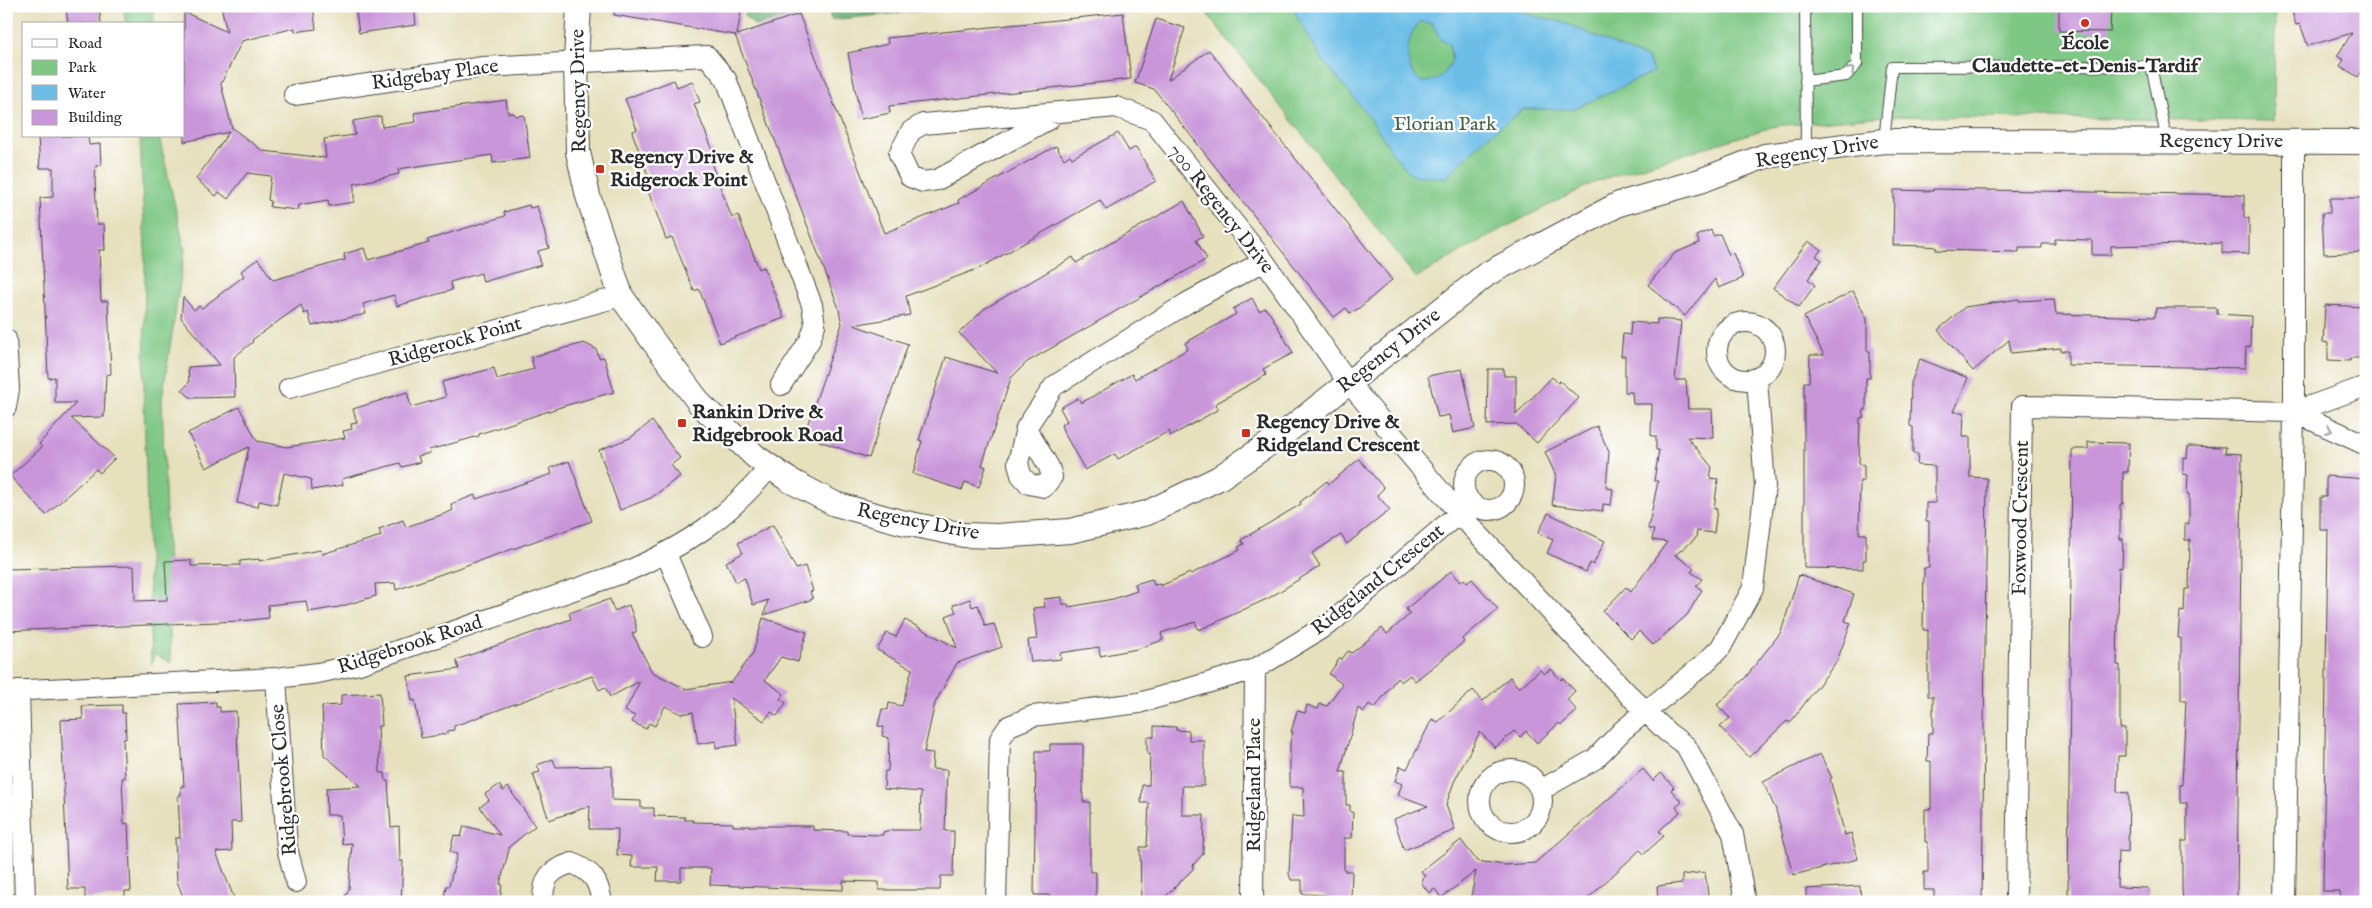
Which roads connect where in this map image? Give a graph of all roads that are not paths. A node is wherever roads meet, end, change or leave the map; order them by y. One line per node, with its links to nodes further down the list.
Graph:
1 (579, 6): 4 (street, Regency Drive)
2 (1805, 6): 5 (lane)
3 (1857, 6): 5 (lane, one-way to 3)
4 (576, 61): 6 (street, Ridgebay Place); 14 (street, Regency Drive); 18 (street, Ridgebay Place)
5 (1806, 81): 12 (lane)
6 (294, 96)
7 (1052, 113): 7 (street); 13 (street, 700 Regency Drive)
8 (1884, 141): 9 (street, Regency Drive); 9 (lane); 12 (street, Regency Drive)
9 (2167, 141): 10 (street, Regency Drive)
10 (2294, 142): 11 (street, Regency Drive); 22 (street)
11 (2366, 142)
12 (1806, 152): 17 (street, Regency Drive)
13 (1264, 261): 17 (street, 700 Regency Drive); 23 (street)
14 (621, 296): 20 (street, Ridgerock Point); 25 (street, Regency Drive)
15 (6, 339): 21 (street)
16 (1757, 379): 32 (street)
17 (1348, 382): 25 (street, Regency Drive); 26 (street, Ridgeland Crescent)
18 (781, 385)
19 (2366, 386): 22 (street)
20 (289, 388)
21 (6, 407)
22 (2294, 412): 24 (street, one-way to 24); 41 (street, Foxwood Crescent); 42 (street)
23 (1026, 428)
24 (2366, 445)
25 (770, 467): 27 (street, Ridgebrook Road)
26 (1465, 508): 29 (street, Ridgeland Crescent); 32 (street, Ridgeland Crescent)
27 (666, 554): 28 (street); 30 (street, Ridgebrook Road)
28 (702, 637)
29 (1255, 669): 38 (street, Ridgeland Crescent); 39 (street, Ridgeland Place)
30 (276, 678): 31 (street, Ridgebrook Road); 34 (street, Ridgebrook Close)
31 (13, 691): 35 (street)
32 (1646, 711): 33 (street); 40 (street, Ridgeland Crescent)
33 (1541, 790)
34 (296, 882)
35 (25, 902)
36 (543, 902): 37 (street)
37 (602, 902)
38 (996, 902)
39 (1253, 902)
40 (1745, 902)
41 (2016, 902)
42 (2284, 902)

